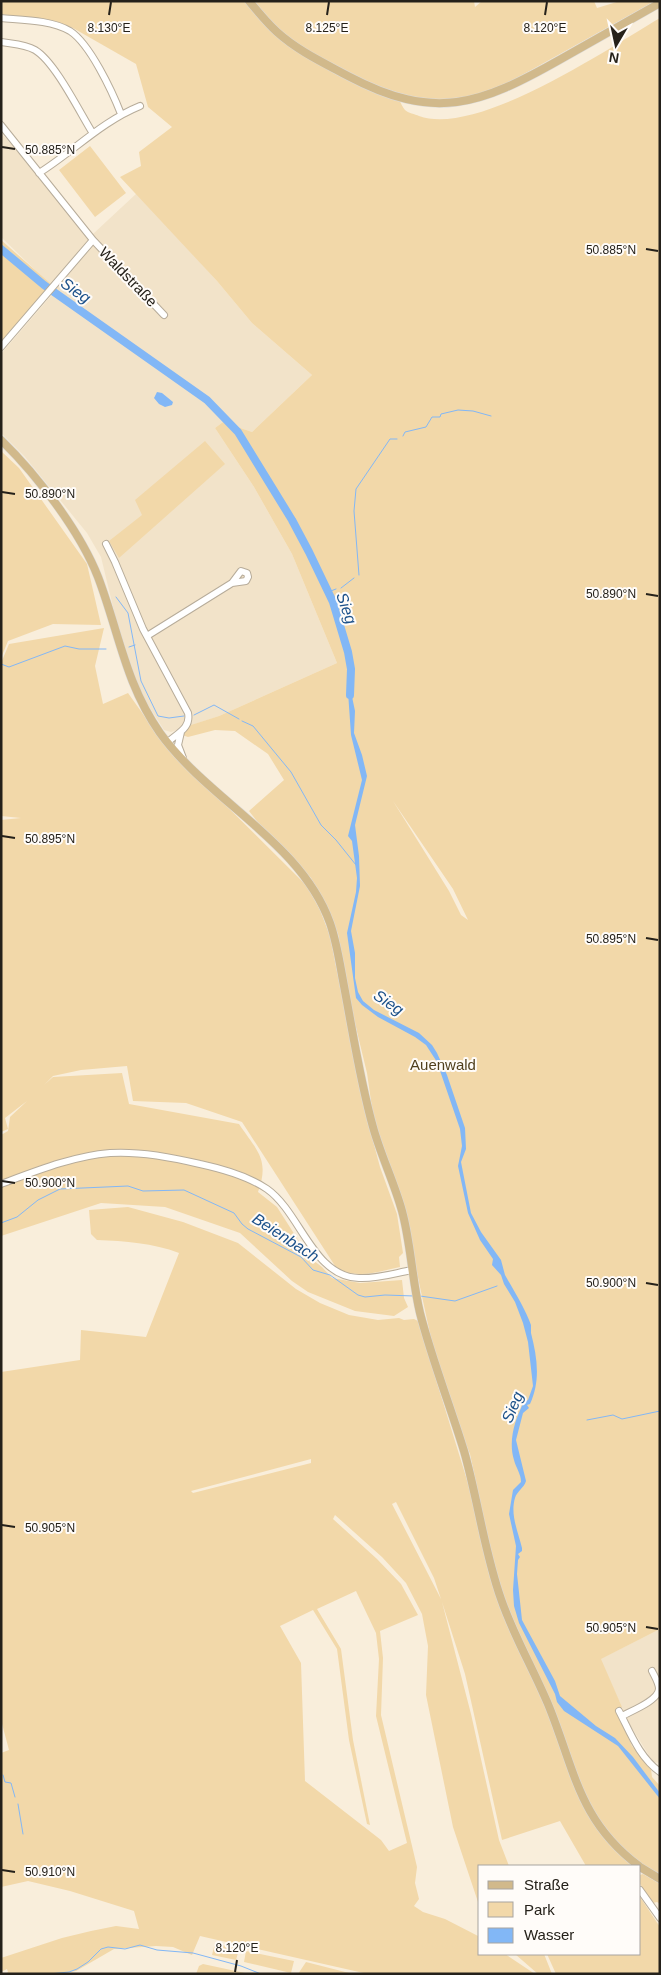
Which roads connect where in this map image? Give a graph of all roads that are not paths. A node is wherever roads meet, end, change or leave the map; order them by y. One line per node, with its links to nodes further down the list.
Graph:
1 (249, 1): 2 (main road)
2 (660, 3)
3 (1, 18): 6 (street)
4 (1, 42): 8 (street)
5 (140, 106): 6 (street)
6 (121, 114): 8 (street)
7 (1, 125): 9 (street, Waldstraße)
8 (92, 132): 9 (street)
9 (39, 173): 10 (street, Waldstraße)
10 (93, 240): 11 (street, Waldstraße); 12 (street, Waldstraße)
11 (164, 315)
12 (1, 347)
13 (1, 440): 18 (main road)
14 (106, 544): 16 (street)
15 (232, 584): 16 (street)
16 (147, 636): 17 (street)
17 (181, 732): 18 (street); 19 (street)
18 (168, 742): 19 (main road)
19 (185, 762): 21 (main road)
20 (1, 1184): 21 (street)
21 (412, 1270): 24 (main road)
22 (652, 1671): 23 (street)
23 (660, 1772)
24 (638, 1865)
25 (641, 1868): 26 (main road)
26 (660, 1879)
27 (641, 1891): 28 (street)
28 (660, 1918)

